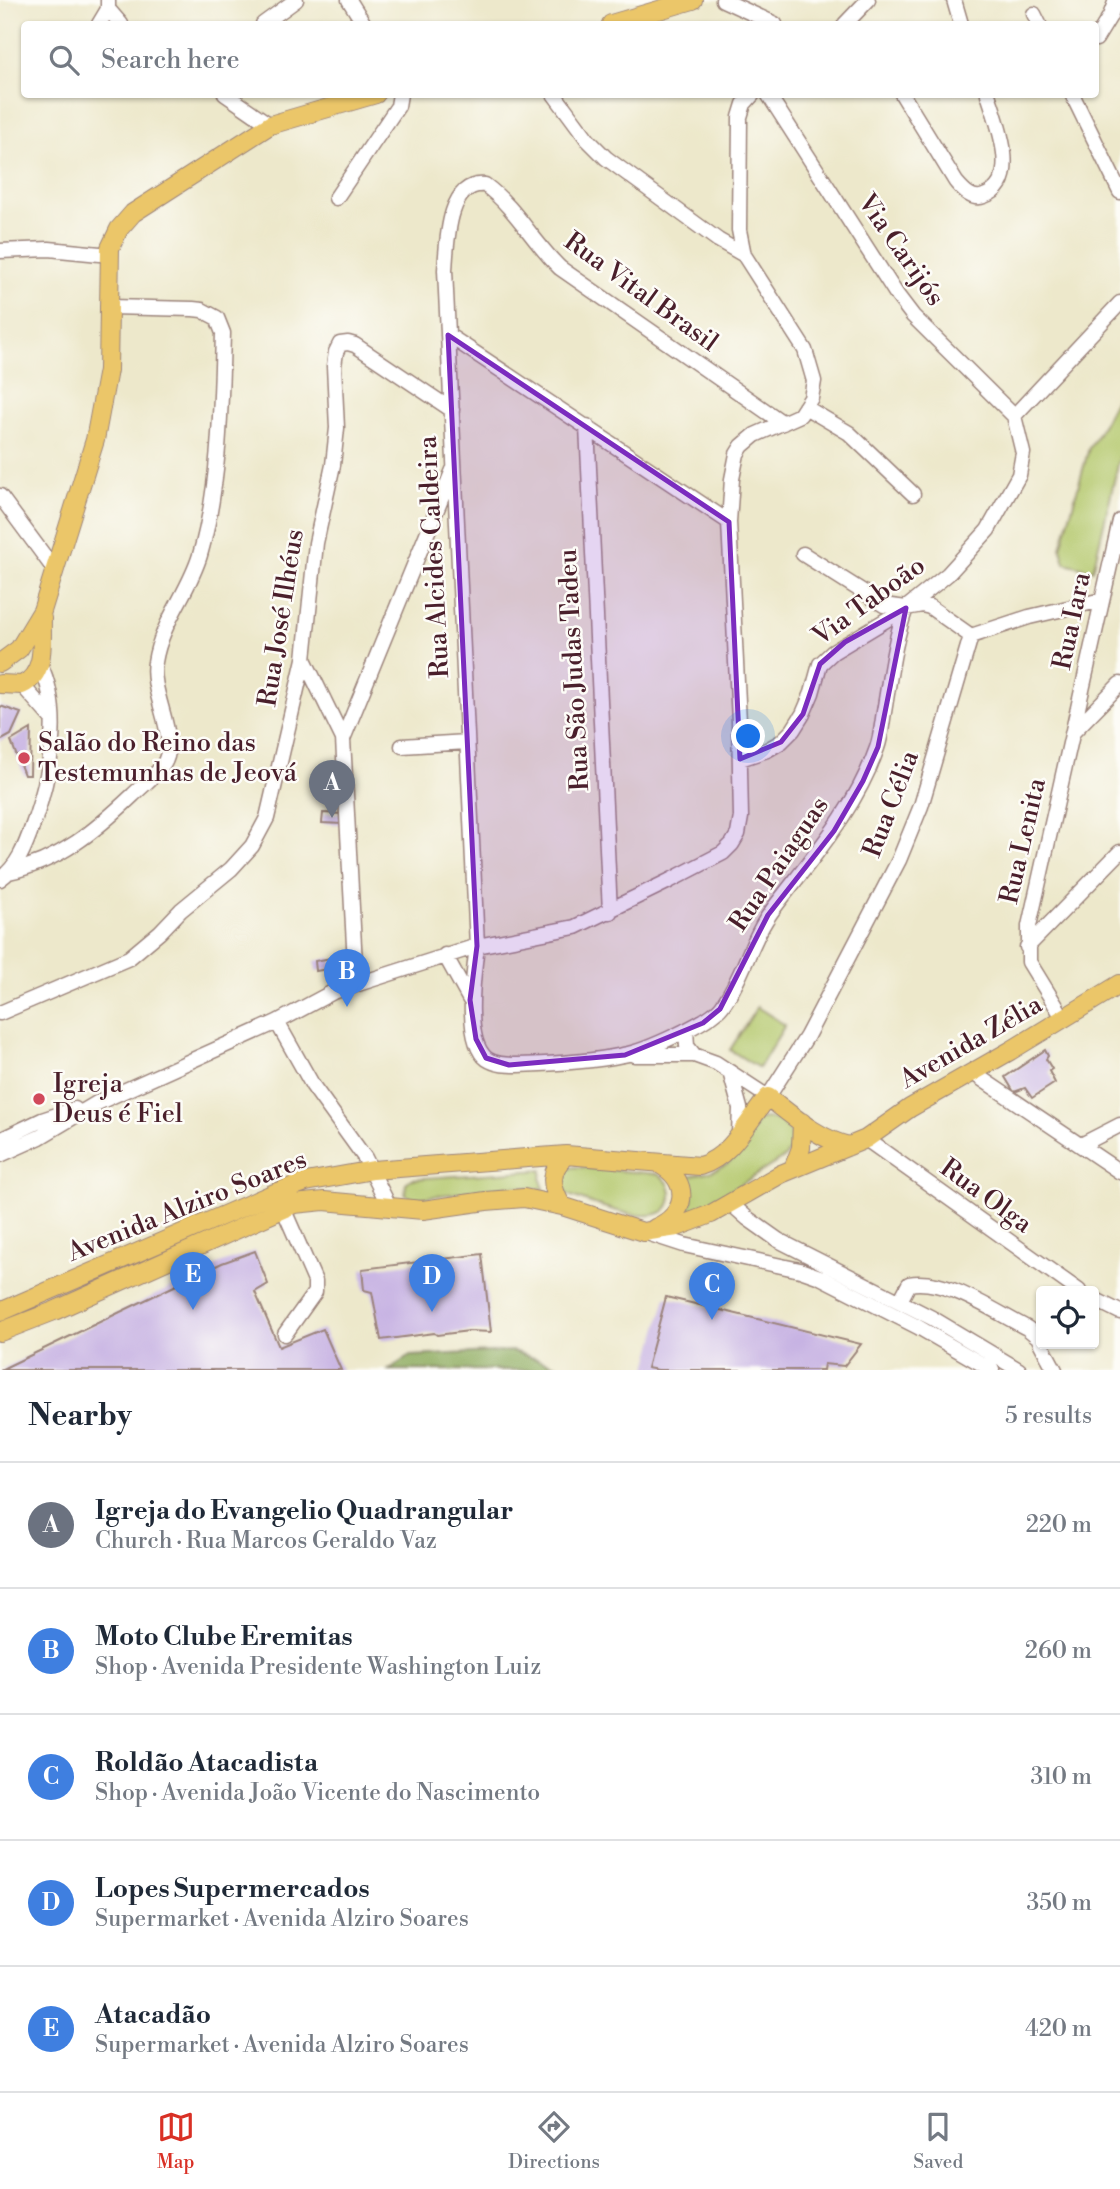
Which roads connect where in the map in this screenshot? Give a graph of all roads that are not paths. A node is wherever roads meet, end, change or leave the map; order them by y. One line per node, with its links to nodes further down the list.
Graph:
1 (296, 0): 11 (street)
2 (349, 0): 12 (street)
3 (693, 0): 13 (main road)
4 (723, 0): 14 (street)
5 (868, 0): 15 (street)
6 (954, 0): 16 (street)
7 (1116, 0): 17 (street)
8 (108, 5): 9 (street); 10 (street)
9 (100, 21)
10 (119, 21)
11 (266, 21)
12 (362, 21)
13 (621, 21)
14 (768, 21)
15 (853, 21)
16 (960, 21)
17 (1099, 34)
18 (231, 98): 27 (street)
19 (362, 98): 27 (main road)
20 (399, 98): 30 (street)
21 (557, 98): 33 (street)
22 (749, 98): 33 (street)
23 (771, 98): 39 (street, Via Carijós)
24 (904, 98): 25 (street)
25 (989, 98)
26 (1074, 98): 29 (street)
27 (270, 125): 32 (main road)
28 (485, 186): 36 (street, Rua Alcides Caldeira); 40 (street, Rua Vital Brasil)
29 (1120, 192)
30 (336, 198)
31 (0, 251): 32 (street)
32 (110, 255): 35 (main road)
33 (744, 255): 37 (street)
34 (1120, 303): 39 (street)
35 (110, 307): 50 (main road); 68 (street)
36 (448, 335): 38 (street, Rua Alcides Caldeira); 41 (street)
37 (805, 407): 40 (street); 43 (street)
38 (452, 410): 42 (street, Rua Alcides Caldeira); 56 (street, Rua José Ilhéus)
39 (1014, 416): 52 (street, Via Taboão)
40 (783, 423): 46 (street)
41 (587, 426): 46 (street); 69 (street, Rua São Judas Tadeu)
42 (454, 466): 47 (street); 48 (street, Rua Alcides Caldeira)
43 (912, 494)
44 (0, 496): 50 (street)
45 (1120, 521): 51 (street, Rua Iara)
46 (729, 522): 66 (street)
47 (429, 529): 48 (street); 63 (street)
48 (458, 533): 64 (street, Rua Alcides Caldeira)
49 (803, 554): 52 (street)
50 (54, 569): 53 (main road)
51 (1102, 600): 54 (street); 62 (street, Rua Iara)
52 (906, 608): 54 (street); 66 (street, Via Taboão); 79 (street, Rua Paiaguas)
53 (42, 611): 55 (main road); 57 (main road)
54 (971, 636): 84 (street, Rua Célia)
55 (9, 657): 57 (main road); 60 (main road)
56 (304, 659): 63 (street); 76 (street, Rua José Ilhéus)
57 (40, 664): 60 (main road); 61 (street)
58 (0, 684): 60 (main road)
59 (1120, 684): 62 (street)
60 (22, 685): 61 (street)
61 (52, 719): 68 (street)
62 (1073, 732): 71 (street, Rua Lenita)
63 (343, 739): 73 (street)
64 (467, 742): 65 (street); 70 (street, Rua Alcides Caldeira)
65 (402, 746)
66 (740, 759): 69 (street)
67 (1120, 852): 71 (street)
68 (5, 875)
69 (610, 912): 70 (street)
70 (477, 946): 72 (street); 75 (street, Rua Paiaguas)
71 (1027, 947): 77 (street, Rua Lenita)
72 (446, 955): 73 (street); 75 (street, Rua Paiaguas)
73 (356, 983): 78 (street)
74 (1120, 984): 77 (main road, Avenida Zélia)
75 (470, 1000): 80 (street, Rua Paiaguas)
76 (0, 1013)
77 (1064, 1018): 83 (main road, Avenida Zélia)
78 (277, 1022): 85 (street); 96 (street)
79 (686, 1030): 80 (street, Rua Paiaguas); 81 (street)
80 (625, 1055): 81 (street)
81 (694, 1055): 82 (street)
82 (730, 1072): 84 (street); 88 (street)
83 (973, 1073): 90 (main road, Avenida Zélia); 91 (street)
84 (768, 1097): 86 (main road); 88 (main road)
85 (97, 1103): 89 (street); 92 (street)
86 (802, 1122): 90 (main road); 95 (main road)
87 (1120, 1125): 91 (street)
88 (739, 1134): 94 (main road)
89 (0, 1140)
90 (858, 1143): 95 (main road, Avenida Zélia); 103 (street, Rua Olga)
91 (1081, 1145): 97 (street)
92 (0, 1155)
93 (566, 1155): 94 (main road, Avenida Alziro Soares); 96 (main road, Avenida Alziro Soares); 99 (main road)
94 (651, 1162): 102 (main road)
95 (793, 1169): 98 (main road, Avenida Zélia)
96 (373, 1170): 100 (street); 106 (main road, Avenida Alziro Soares)
97 (1120, 1172)
98 (730, 1203): 102 (main road, Avenida Alziro Soares); 104 (street)
99 (562, 1206): 100 (main road, Avenida Alziro Soares); 102 (main road, Avenida Alziro Soares)
100 (390, 1208): 101 (main road, Avenida Alziro Soares)
101 (283, 1209): 108 (main road, Avenida Alziro Soares); 109 (street)
102 (643, 1232): 112 (street)
103 (1068, 1286)
104 (900, 1301): 110 (street); 113 (street)
105 (1099, 1302): 107 (street)
106 (0, 1312)
107 (1120, 1312)
108 (0, 1332)
109 (285, 1334)
110 (1036, 1335)
111 (1046, 1349): 114 (street)
112 (992, 1370)
113 (1019, 1370)
114 (1055, 1370)

